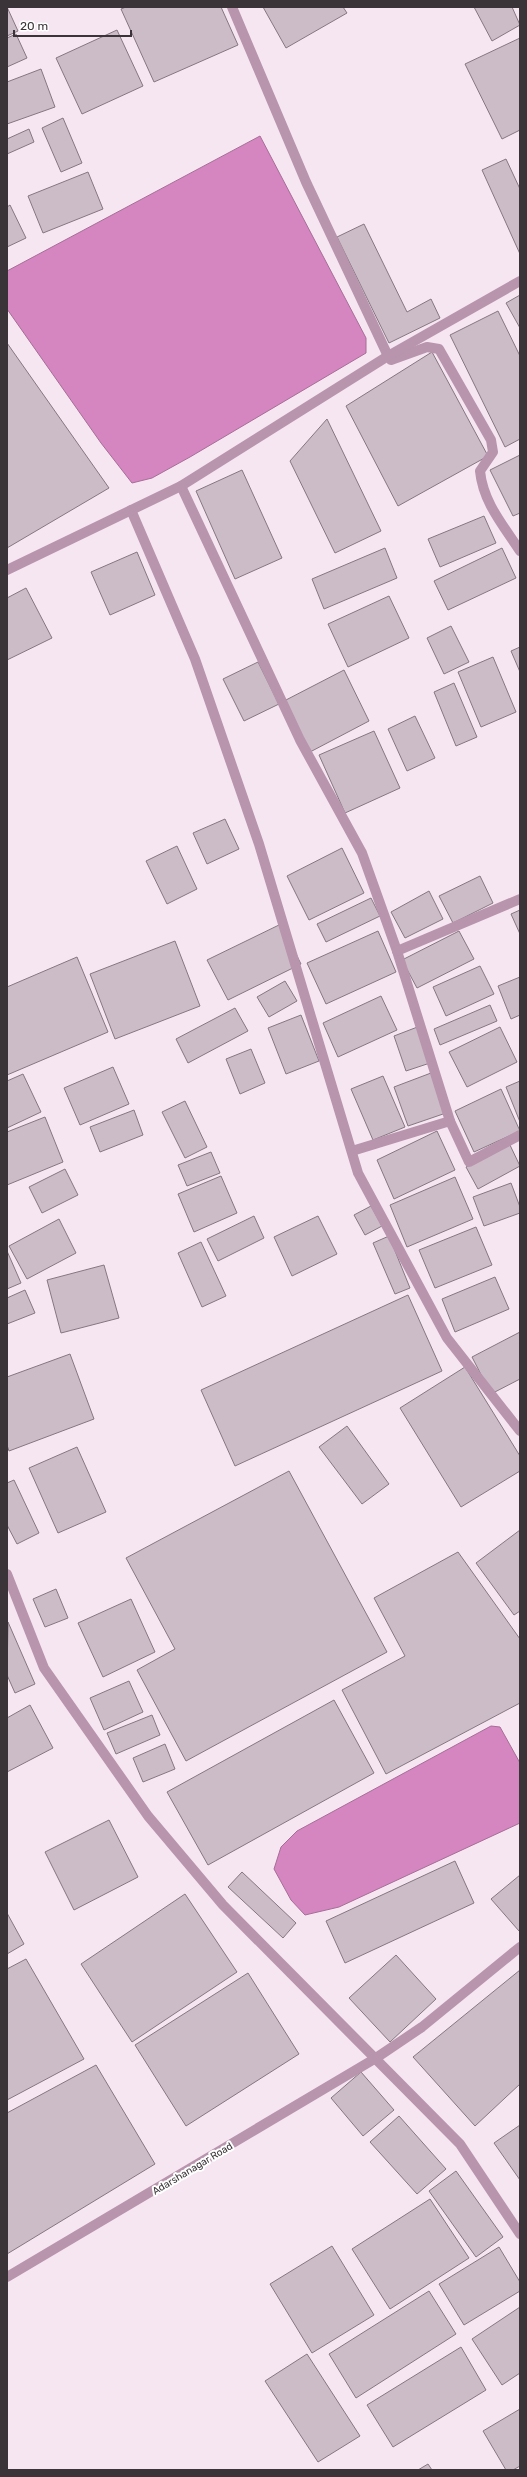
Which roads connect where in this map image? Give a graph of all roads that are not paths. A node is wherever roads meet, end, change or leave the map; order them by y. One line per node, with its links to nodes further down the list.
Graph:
1 (232, 7): 3 (street)
2 (520, 281): 3 (street)
3 (388, 356): 4 (street)
4 (370, 368): 5 (street); 7 (street)
5 (181, 486): 6 (street); 10 (street)
6 (131, 510): 8 (street); 13 (street)
7 (520, 551)
8 (7, 570)
9 (520, 899): 10 (street)
10 (397, 951): 11 (street)
11 (450, 1121): 12 (street); 13 (street)
12 (520, 1135)
13 (352, 1152): 14 (street)
14 (520, 1431)
15 (7, 1574): 17 (street)
16 (520, 1947): 17 (street, Adarshanagar Road)
17 (376, 2058): 18 (street); 19 (street, Adarshanagar Road)
18 (520, 2234)
19 (7, 2277)

